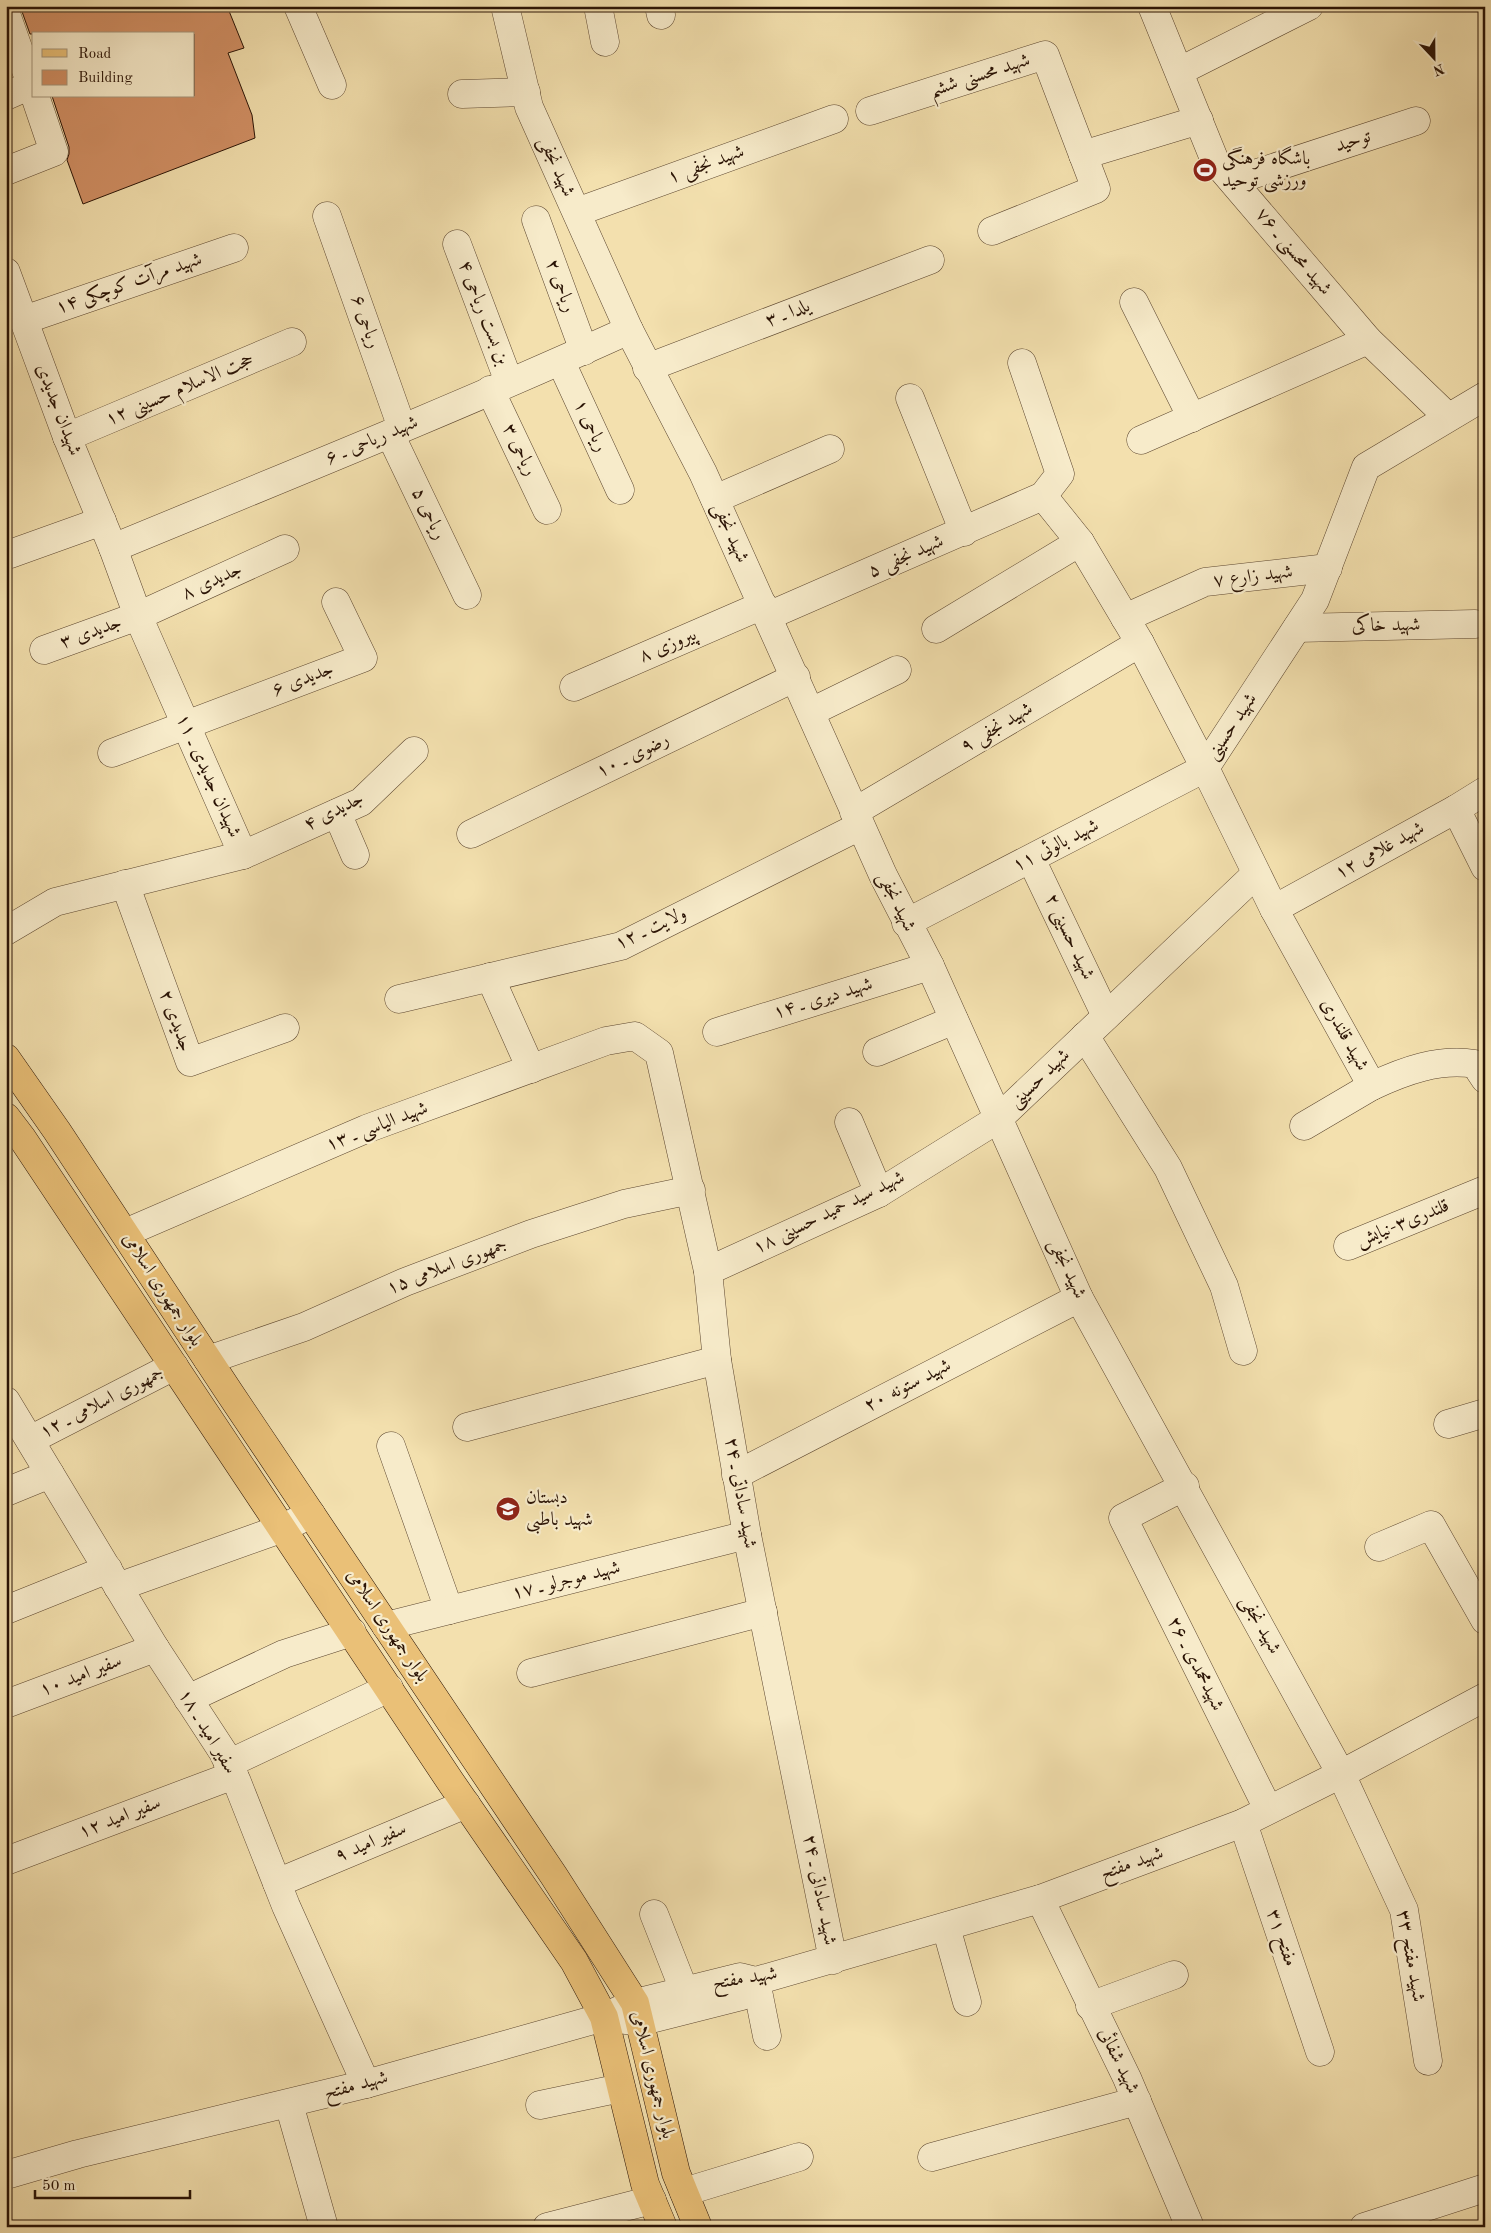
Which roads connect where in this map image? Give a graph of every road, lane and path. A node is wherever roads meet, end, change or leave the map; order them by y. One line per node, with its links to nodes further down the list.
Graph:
1 (298, 6): 9 (street)
2 (505, 6): 12 (street, شهید نجفی)
3 (598, 6): 7 (street)
4 (1152, 6): 8 (street, شهید محسنی ـ ۷۶)
5 (1310, 6): 8 (street)
6 (6, 14): 10 (street)
7 (605, 42)
8 (1180, 71): 18 (street, شهید محسنی ـ ۷۶)
9 (332, 85)
10 (32, 88)
11 (32, 91): 14 (street)
12 (526, 92): 13 (street); 23 (street, شهید نجفی)
13 (462, 94)
14 (6, 96)
15 (35, 98): 21 (street)
16 (870, 111): 20 (street, شهید محسنی ششم)
17 (834, 119): 23 (street, شهید نجفی ۱)
18 (1199, 120): 20 (street); 22 (street, شهید محسنی ـ ۷۶)
19 (1416, 121): 22 (street, توحید)
20 (1084, 155): 26 (street)
21 (6, 171)
22 (1233, 181): 34 (street, شهید محسنی ـ ۷۶)
23 (577, 212): 33 (street, شهید نجفی)
24 (327, 216): 44 (street, ریاحی ۶)
25 (536, 220): 36 (street, ریاحی ۲)
26 (992, 231)
27 (457, 244): 39 (street, بن بست ریاحی ۴)
28 (234, 248): 32 (street, شهید مرآت کوچکی ۱۴)
29 (930, 260): 38 (street, یلدا ـ ۳)
30 (6, 272): 32 (street, شهیدان جدیدی)
31 (1134, 302): 43 (street)
32 (24, 320): 45 (street, شهیدان جدیدی)
33 (629, 330): 36 (street, شهید ریاحی ـ ۶); 38 (street, شهید نجفی)
34 (1368, 340): 42 (street, شهید محسنی ـ ۷۶); 43 (street)
35 (292, 342): 45 (street, حجت الاسلام حسینی ۱۲)
36 (572, 356): 39 (street, شهید ریاحی ـ ۶); 48 (street, ریاحی ۱)
37 (1022, 363): 49 (street)
38 (647, 368): 50 (street, شهید نجفی)
39 (500, 386): 44 (street, شهید ریاحی ـ ۶); 51 (street, ریاحی ۳)
40 (1485, 396): 42 (street, شهید حسینی)
41 (910, 398): 53 (street)
42 (1448, 417): 58 (street, شهید حسینی)
43 (1192, 418): 46 (street)
44 (396, 431): 55 (street, شهید ریاحی ـ ۶); 59 (street, ریاحی ۵)
45 (67, 437): 52 (street, شهیدان جدیدی)
46 (1141, 440)
47 (830, 450): 50 (street)
48 (620, 490)
49 (1043, 496): 53 (street, شهید نجفی ۵); 54 (street)
50 (715, 499): 61 (street, شهید نجفی)
51 (547, 510)
52 (102, 521): 55 (street, شهیدان جدیدی); 57 (street)
53 (964, 532): 61 (street, شهید نجفی ۵)
54 (1080, 542): 63 (street); 66 (street)
55 (113, 548): 62 (street, شهیدان جدیدی ـ ۱۱)
56 (285, 549): 62 (street, جدیدی ۸)
57 (10, 554)
58 (1328, 568): 63 (street, شهید زارع ۷); 65 (street, شهید حسینی)
59 (467, 595)
60 (336, 602): 73 (street, جدیدی ۶)
61 (766, 610): 70 (street, شهید نجفی); 71 (street, پیروزی ۸)
62 (138, 616): 68 (street, جدیدی ۳); 73 (street, شهیدان جدیدی ـ ۱۱)
63 (1125, 618): 67 (street)
64 (1475, 624): 65 (street, شهید خاکی)
65 (1297, 628): 76 (street, شهید حسینی)
66 (936, 629)
67 (1140, 643): 76 (street); 80 (street, شهید نجفی ۹)
68 (44, 650)
69 (897, 670): 72 (street)
70 (796, 677): 72 (street, شهید نجفی); 81 (street, رضوی ـ ۱۰)
71 (574, 687)
72 (811, 712): 80 (street, شهید نجفی)
73 (186, 725): 75 (street); 82 (street, شهیدان جدیدی ـ ۱۱)
74 (414, 751): 79 (street, جدیدی ۴)
75 (112, 753)
76 (1205, 768): 84 (street, شهید بالوئی ۱۱); 86 (street, شهید حسینی)
77 (1485, 791): 78 (street, شهید غلامی ۱۲)
78 (1456, 809): 85 (street); 88 (street, شهید غلامی ۱۲)
79 (337, 813): 82 (street, جدیدی ۴); 83 (street)
80 (857, 819): 89 (street, شهید نجفی); 92 (street, ولایت ـ ۱۲)
81 (470, 834)
82 (243, 855): 87 (street, شهیدان جدیدی ـ ۱۱)
83 (355, 855)
84 (1031, 859): 89 (street, شهید بالوئی ۱۱); 94 (street, شهید حسینی ۲)
85 (1485, 866)
86 (1256, 874): 88 (street, شهید قلندری); 94 (street, شهید حسینی)
87 (125, 884): 90 (street, شهیدان جدیدی ـ ۱۱); 96 (street, جدیدی ۲)
88 (1274, 909): 104 (street, شهید قلندری)
89 (906, 923): 91 (street, شهید نجفی)
90 (6, 931)
91 (930, 966): 95 (street, شهید نجفی); 97 (street, شهید دیری ـ ۱۴)
92 (490, 977): 93 (street, ولایت ـ ۱۲); 102 (street)
93 (398, 999)
94 (1106, 1016): 99 (street, شهید حسینی)
95 (954, 1020): 100 (street); 107 (street, شهید نجفی)
96 (285, 1028)
97 (717, 1032)
98 (635, 1036): 102 (street, شهید الیاسی ـ ۱۳); 110 (street, شهید ساداتی ـ ۲۴)
99 (1085, 1036): 107 (street, شهید حسینی); 117 (street)
100 (877, 1052)
101 (6, 1058): 105 (main road, بلوار جمهوری اسلامی)
102 (531, 1069): 113 (street, شهید الیاسی ـ ۱۳)
103 (1485, 1079): 104 (street, شهید قلندری)
104 (1372, 1086): 109 (street)
105 (15, 1089): 113 (main road, بلوار جمهوری اسلامی)
106 (6, 1117): 120 (main road, بلوار جمهوری اسلامی)
107 (998, 1118): 112 (street, شهید سید حمید حسینی ۱۸); 116 (street, شهید نجفی)
108 (849, 1122): 112 (street)
109 (1304, 1126)
110 (691, 1190): 115 (street, شهید ساداتی ـ ۲۴); 118 (street, جمهوری اسلامی ۱۵)
111 (1485, 1190): 114 (street, قلندری۳-نیایش)
112 (879, 1193): 115 (street, شهید سید حمید حسینی ۱۸)
113 (125, 1234): 118 (main road, بلوار جمهوری اسلامی)
114 (1348, 1246)
115 (708, 1271): 119 (street, شهید ساداتی ـ ۲۴)
116 (1080, 1298): 128 (street, شهید ستونه ۲۰); 129 (street, شهید نجفی)
117 (1243, 1352)
118 (208, 1360): 131 (main road, بلوار جمهوری اسلامی)
119 (717, 1360): 124 (street); 128 (street, شهید ساداتی ـ ۲۴)
120 (174, 1366): 125 (street, جمهوری اسلامی ـ ۱۲); 132 (main road, بلوار جمهوری اسلامی)
121 (6, 1401): 125 (street, سفیر امید ـ ۱۸)
122 (1485, 1413): 123 (street)
123 (1448, 1424)
124 (467, 1427)
125 (30, 1440): 127 (street, سفیر امید ـ ۱۸)
126 (391, 1446): 137 (street)
127 (50, 1474): 130 (street); 135 (street, سفیر امید ـ ۱۸)
128 (736, 1475): 133 (street, شهید ساداتی ـ ۲۴)
129 (1184, 1486): 149 (street, شهید نجفی); 151 (street, شهیدمحمدی ـ ۲۶)
130 (6, 1492)
131 (311, 1514): 132 (street); 140 (main road, بلوار جمهوری اسلامی)
132 (283, 1528): 135 (street); 141 (main road, بلوار جمهوری اسلامی)
133 (746, 1535): 137 (street, شهید موجرلو ـ ۱۷); 138 (street, شهید ساداتی ـ ۲۴)
134 (1379, 1547): 139 (street)
135 (113, 1578): 136 (street); 142 (street, سفیر امید ـ ۱۸)
136 (6, 1610)
137 (448, 1610): 140 (street, شهید موجرلو ـ ۱۷)
138 (762, 1612): 143 (street); 158 (street, شهید ساداتی ـ ۲۴)
139 (1485, 1620)
140 (386, 1626): 164 (main road, بلوار جمهوری اسلامی)
141 (352, 1632): 144 (main road, بلوار جمهوری اسلامی); 146 (street)
142 (155, 1648): 146 (street, سفیر امید ـ ۱۸); 147 (street, سفیر امید ۱۰)
143 (531, 1673)
144 (389, 1688): 148 (street, سفیر امید ۱۲); 150 (main road, بلوار جمهوری اسلامی)
145 (1485, 1697): 149 (street, شهید مفتح)
146 (188, 1699): 148 (street, سفیر امید ـ ۱۸)
147 (6, 1704)
148 (231, 1769): 153 (street, سفیر امید ۱۲); 154 (street, سفیر امید ـ ۱۸)
149 (1341, 1774): 151 (street, شهید مفتح); 168 (street, شهید مفتح ۳۳)
150 (466, 1804): 154 (street, سفیر امید ۹); 165 (main road, بلوار جمهوری اسلامی)
151 (1268, 1809): 152 (street, شهید مفتح)
152 (1243, 1823): 155 (street, شهید مفتح); 167 (street, مفتح ۳۱)
153 (6, 1861)
154 (277, 1883): 169 (street, سفیر امید ـ ۱۸)
155 (1040, 1898): 157 (street, شهید مفتح); 163 (street, شهید شفائی)
156 (654, 1914): 161 (street)
157 (946, 1927): 158 (street, شهید مفتح); 162 (street)
158 (833, 1960): 160 (street, شهید مفتح)
159 (1174, 1975): 163 (street)
160 (756, 1981): 161 (street, شهید مفتح); 164 (street); 166 (street)
161 (684, 1990): 164 (street, شهید مفتح)
162 (968, 2002)
163 (1090, 2006): 171 (street, شهید شفائی)
164 (637, 2013): 165 (street, شهید مفتح); 178 (main road, بلوار جمهوری اسلامی)
165 (604, 2017): 169 (street, شهید مفتح); 170 (main road, بلوار جمهوری اسلامی)
166 (767, 2036)
167 (1320, 2052)
168 (1428, 2061)
169 (366, 2084): 172 (street, شهید مفتح)
170 (621, 2088): 173 (street); 179 (main road, بلوار جمهوری اسلامی)
171 (1137, 2101): 174 (street); 184 (street, شهید شفائی)
172 (289, 2104): 176 (street, شهید مفتح); 180 (street)
173 (540, 2105)
174 (932, 2157)
175 (799, 2158): 178 (street)
176 (6, 2175)
177 (1485, 2188): 185 (street)
178 (684, 2192): 183 (main road, بلوار جمهوری اسلامی)
179 (652, 2200): 181 (street); 182 (main road, بلوار جمهوری اسلامی)
180 (324, 2227)
181 (547, 2227)
182 (663, 2227)
183 (698, 2227)
184 (1190, 2227)
185 (1364, 2227)

